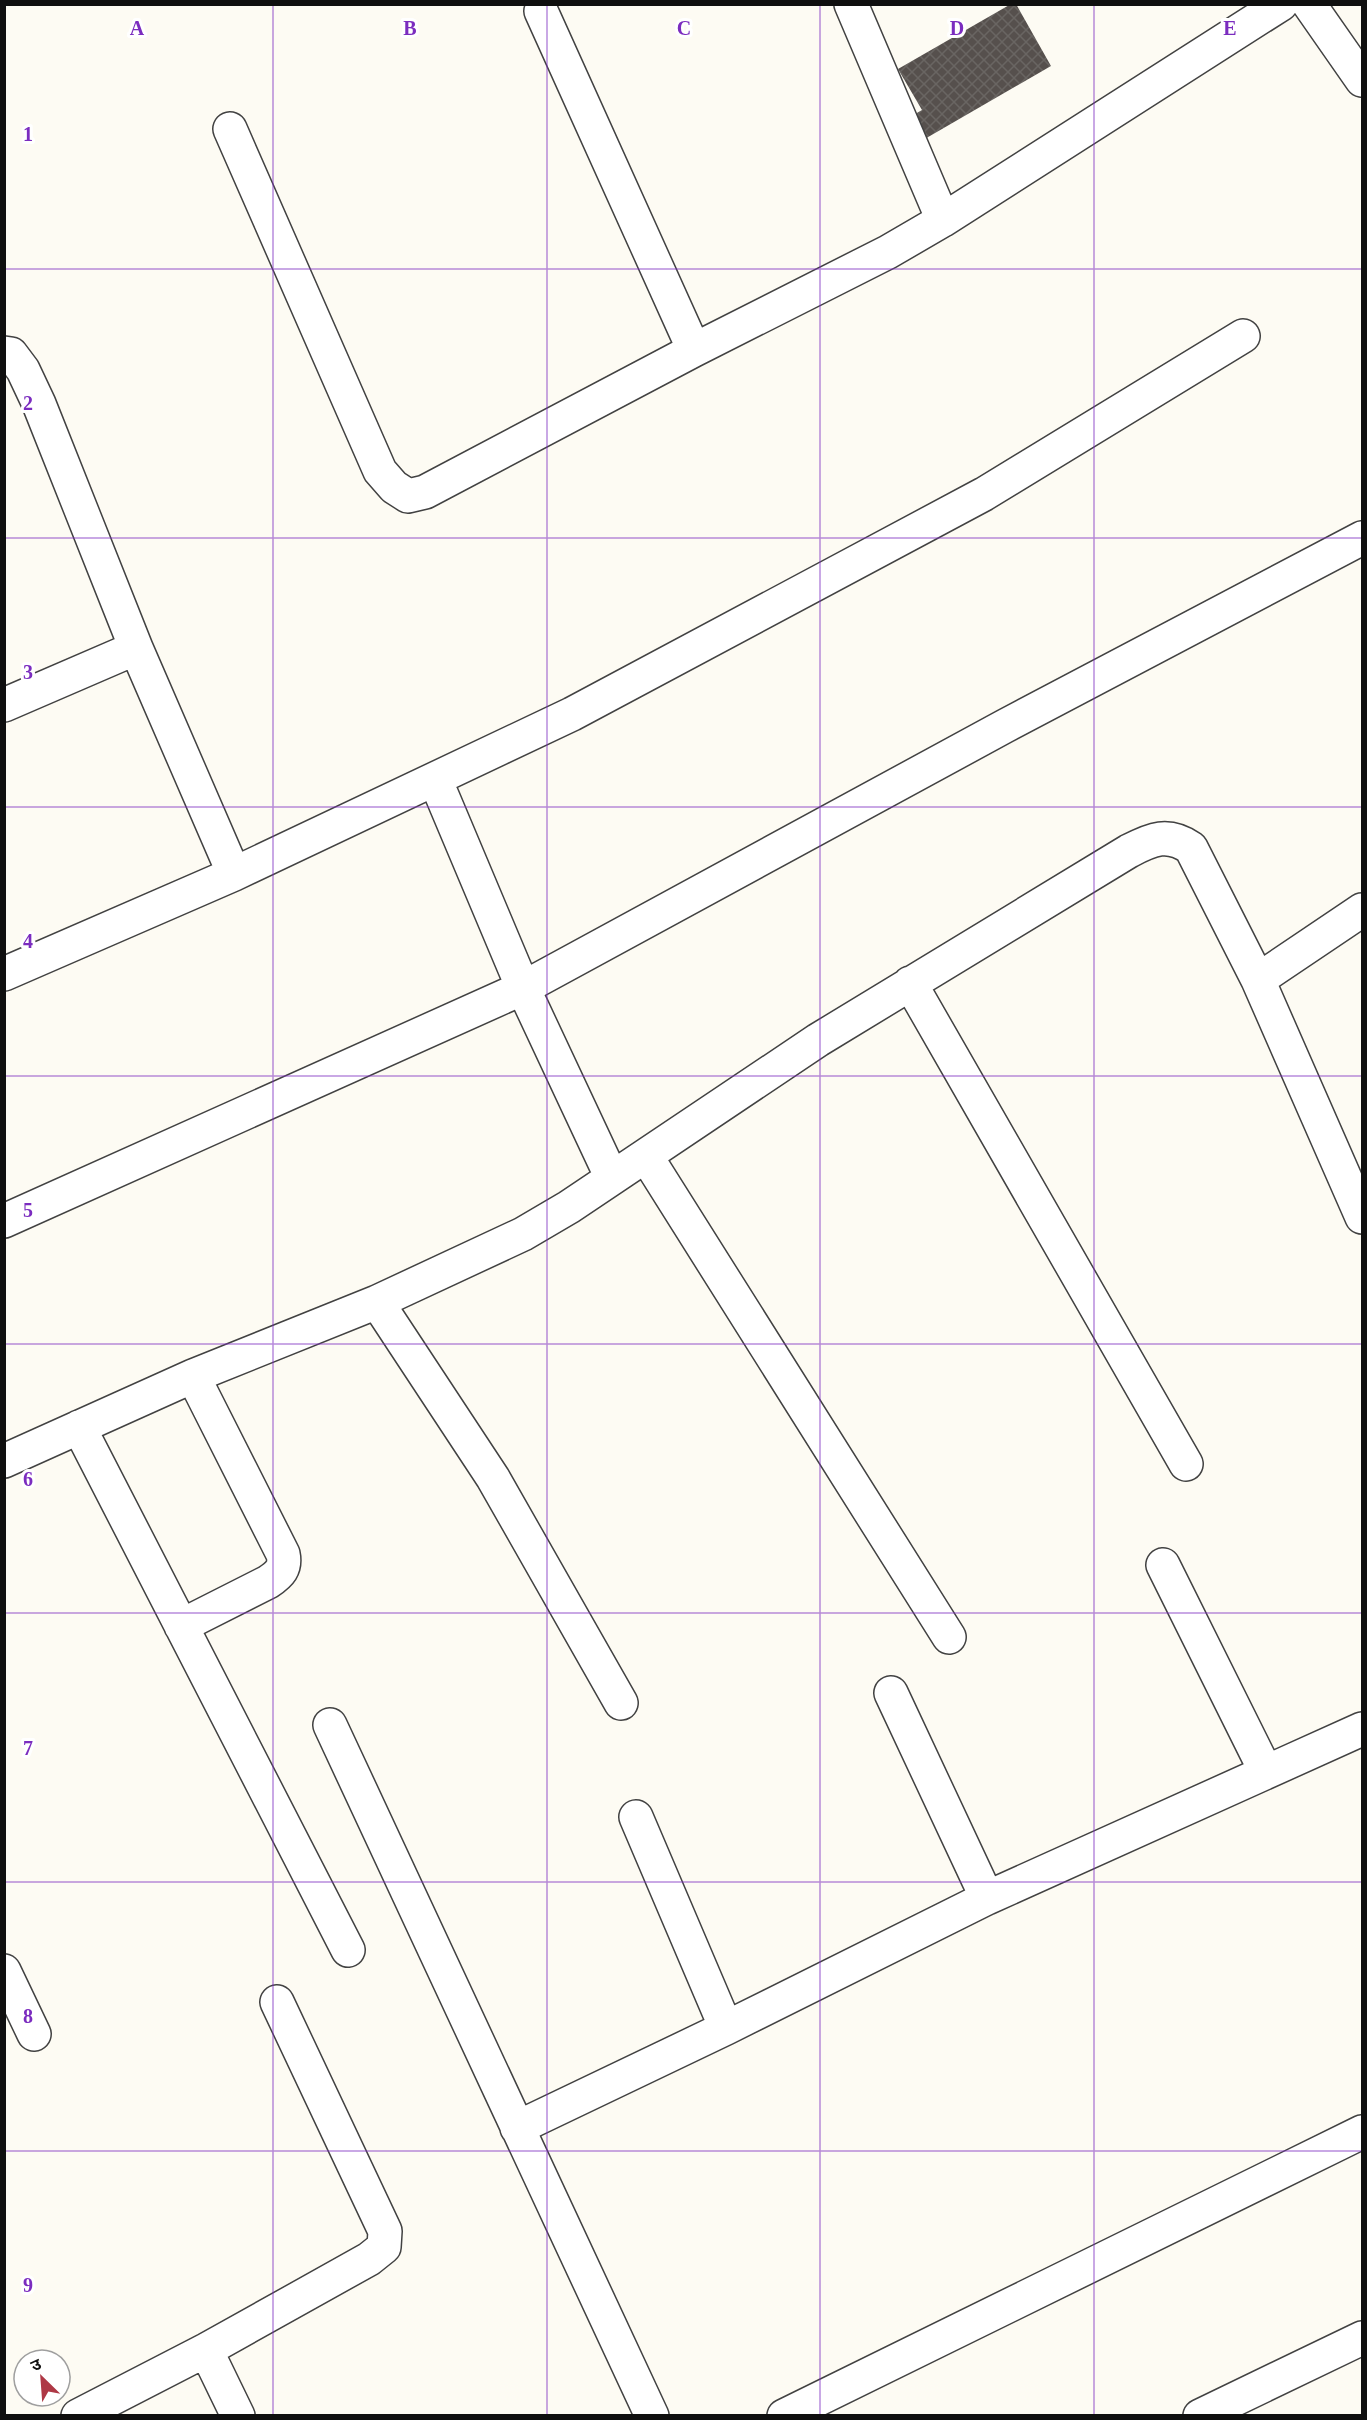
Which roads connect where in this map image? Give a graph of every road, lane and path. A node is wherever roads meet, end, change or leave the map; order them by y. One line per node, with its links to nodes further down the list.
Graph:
1 (851, 4): 7 (street)
2 (1281, 4): 7 (street)
3 (1309, 4): 5 (street)
4 (541, 11): 9 (street)
5 (1362, 80)
6 (230, 129): 9 (street)
7 (943, 220): 9 (street)
8 (1243, 336): 14 (street)
9 (694, 350)
10 (4, 353): 12 (street)
11 (1362, 538): 20 (street)
12 (136, 648): 13 (street); 15 (street)
13 (4, 705)
14 (435, 779): 15 (street); 20 (street)
15 (234, 874): 17 (street)
16 (1362, 910): 18 (street)
17 (4, 974)
18 (1258, 980): 19 (street); 23 (street)
19 (910, 983): 21 (street); 29 (street)
20 (523, 988): 22 (street); 24 (street)
21 (646, 1156): 22 (street); 32 (street)
22 (612, 1178): 25 (street)
23 (1362, 1217)
24 (4, 1221)
25 (377, 1302): 26 (street); 34 (street)
26 (192, 1376): 27 (street); 31 (street)
27 (79, 1427): 28 (street); 31 (street)
28 (4, 1461)
29 (1186, 1464)
30 (1163, 1565): 37 (street)
31 (181, 1626): 40 (street)
32 (949, 1637)
33 (891, 1694): 39 (street)
34 (621, 1703)
35 (330, 1725): 45 (street)
36 (1362, 1729): 37 (street)
37 (1266, 1772): 39 (street)
38 (636, 1817): 43 (street)
39 (987, 1898): 43 (street)
40 (348, 1950)
41 (4, 1971): 44 (street)
42 (277, 2002): 48 (street)
43 (726, 2028): 45 (street)
44 (34, 2034)
45 (517, 2128): 51 (street)
46 (1362, 2132): 52 (street)
47 (1362, 2338): 53 (street)
48 (206, 2350): 49 (street); 50 (street)
49 (78, 2415)
50 (238, 2415)
51 (652, 2415)
52 (784, 2415)
53 (1200, 2415)

